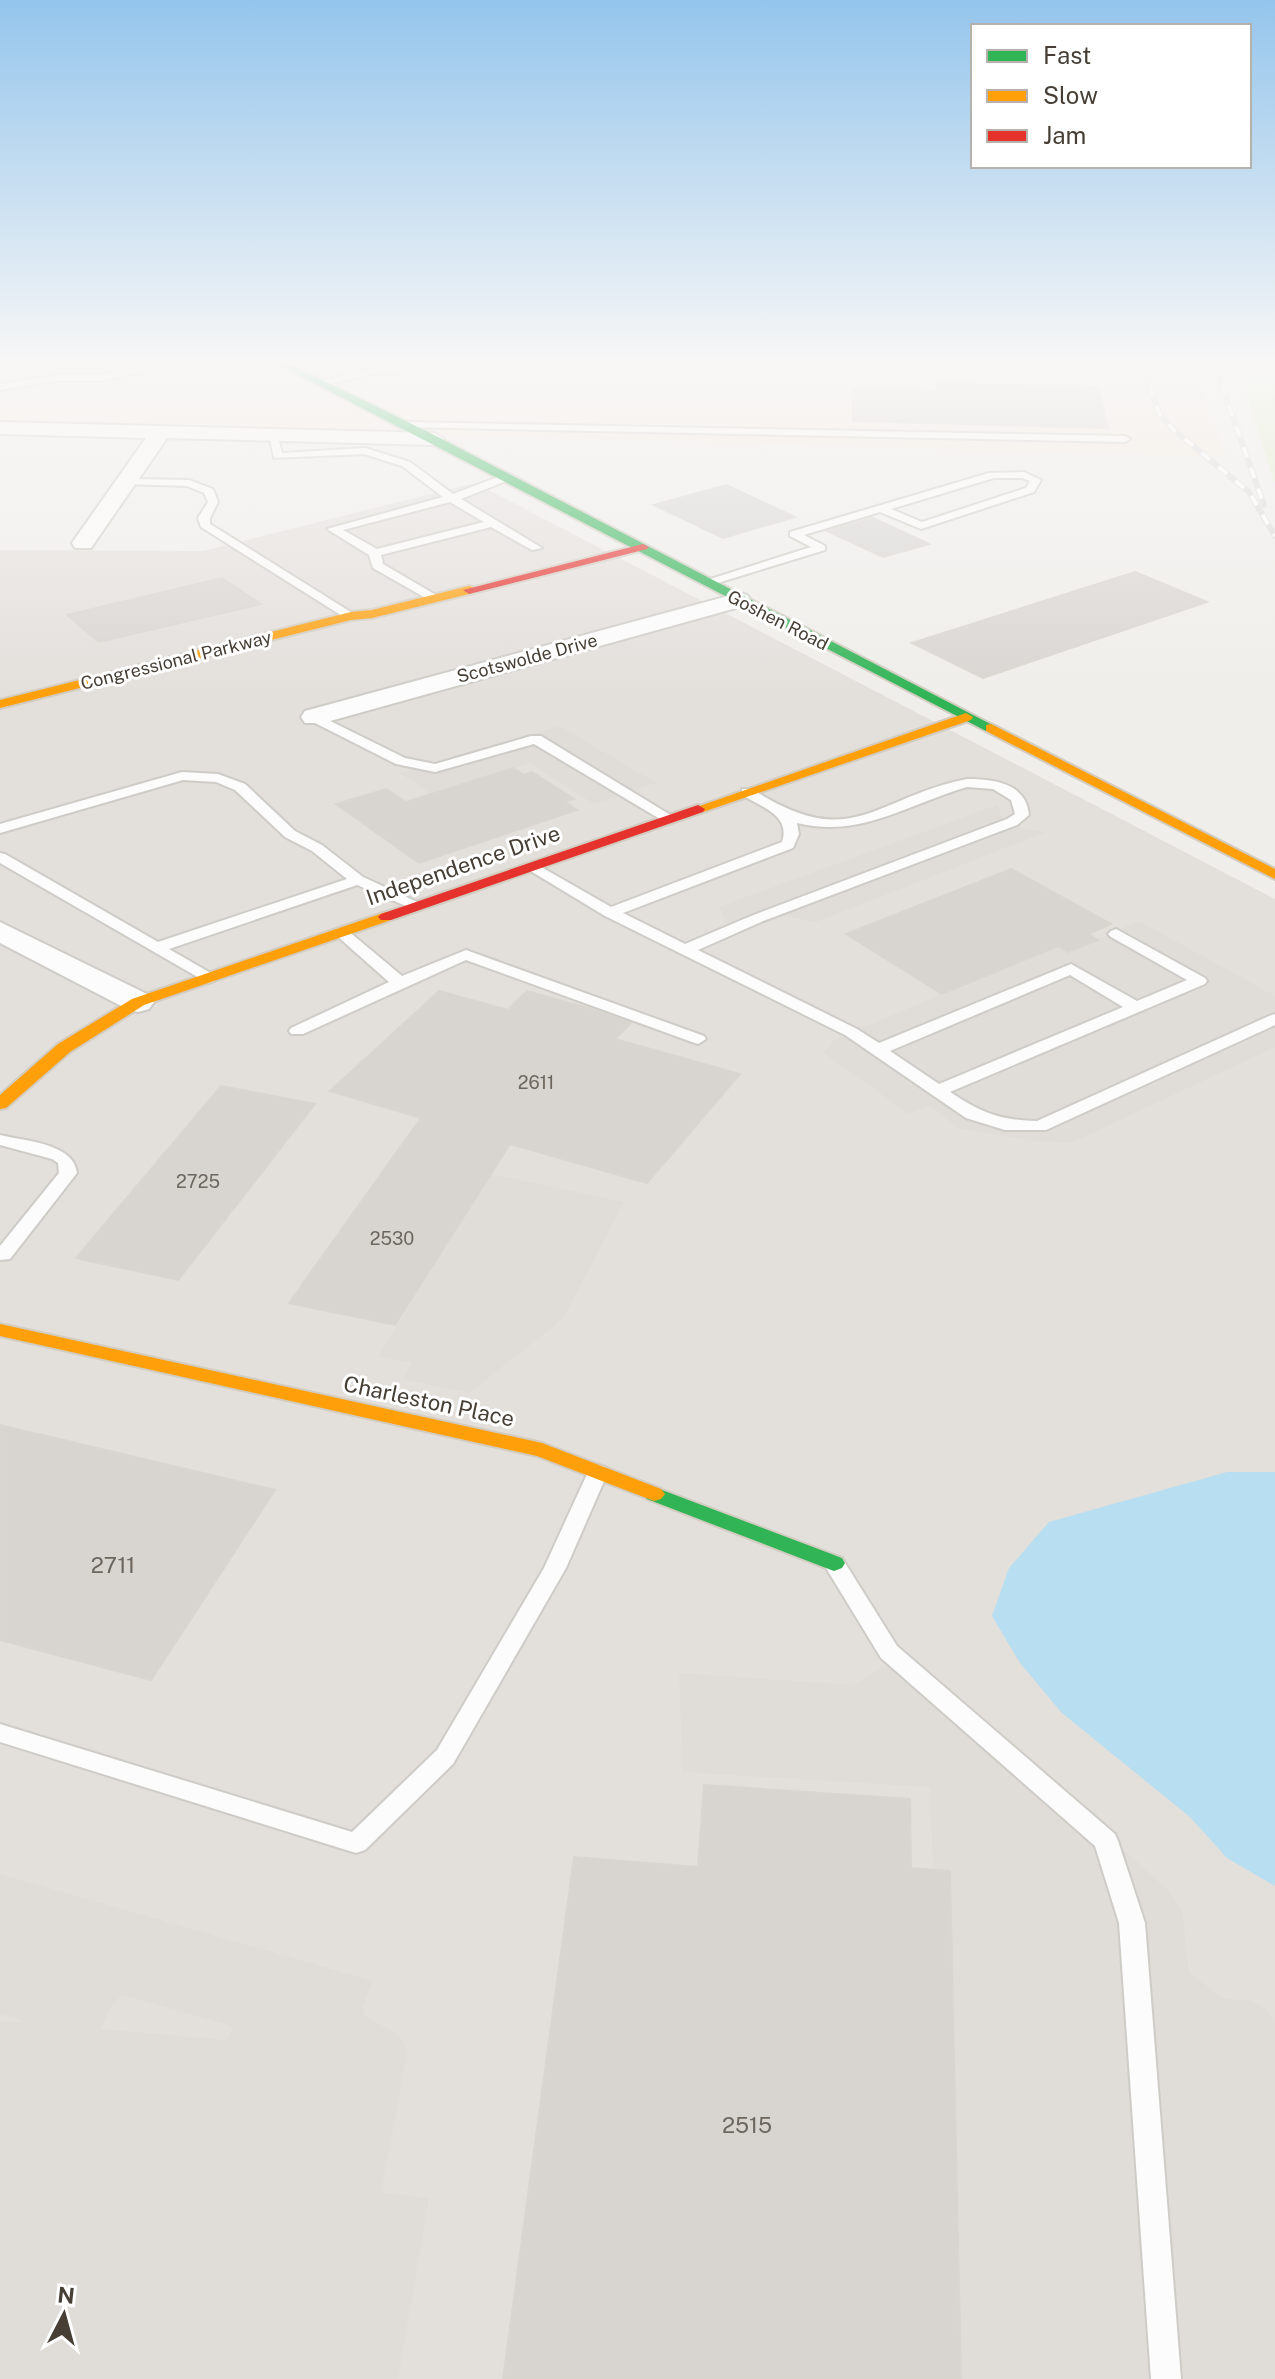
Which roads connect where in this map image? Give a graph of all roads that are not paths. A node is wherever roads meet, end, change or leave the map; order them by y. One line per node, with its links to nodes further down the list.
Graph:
1 (131, 475): 7 (street)
2 (421, 475): 8 (lane)
3 (503, 475): 6 (street, Goshen Road)
4 (993, 475): 10 (lane)
5 (1024, 475): 10 (lane)
6 (507, 477): 8 (lane); 27 (street, Goshen Road)
7 (126, 482): 26 (street); 34 (lane)
8 (452, 498): 9 (lane); 17 (lane)
9 (426, 504): 11 (lane); 12 (lane)
10 (880, 508): 31 (lane)
11 (405, 510): 13 (lane); 14 (lane)
12 (438, 511)
13 (379, 517): 16 (lane); 18 (lane)
14 (417, 517)
15 (451, 519): 21 (lane)
16 (359, 522): 20 (lane); 30 (lane)
17 (493, 523): 21 (lane); 29 (lane)
18 (392, 524)
19 (430, 524): 23 (lane)
20 (370, 529)
21 (469, 529): 23 (lane)
22 (404, 531): 25 (lane)
23 (448, 535): 25 (lane)
24 (382, 536): 28 (lane)
25 (423, 541): 28 (lane)
26 (83, 543)
27 (638, 545): 31 (street, Goshen Road); 32 (street, Congressional Parkway)
28 (400, 548): 30 (lane)
29 (536, 548)
30 (375, 553): 32 (lane)
31 (707, 582): 33 (street, Goshen Road)
32 (430, 595): 34 (street, Congressional Parkway)
33 (739, 600): 36 (street, Scotswolde Drive); 37 (street, Goshen Road)
34 (351, 616): 35 (street, Congressional Parkway)
35 (0, 704)
36 (314, 717): 40 (lane)
37 (966, 717): 38 (street, Independence Drive); 44 (street, Goshen Road)
38 (747, 792): 39 (lane); 40 (street, Independence Drive)
39 (785, 816): 47 (lane); 52 (lane)
40 (670, 819): 43 (street, Independence Drive)
41 (0, 829): 45 (lane)
42 (0, 857): 51 (lane)
43 (531, 867): 46 (street, Independence Drive); 47 (lane)
44 (1275, 875)
45 (358, 880): 46 (lane); 51 (lane)
46 (418, 906): 49 (street, Independence Drive)
47 (610, 913): 52 (lane)
48 (0, 931): 55 (street)
49 (342, 933): 53 (street, Independence Drive); 54 (lane)
50 (1116, 934): 56 (lane)
51 (156, 948): 53 (lane)
52 (685, 950): 60 (lane)
53 (208, 978): 55 (street, Independence Drive)
54 (400, 983): 58 (lane); 59 (lane)
55 (138, 1002): 61 (street, Independence Drive)
56 (1135, 1007): 60 (lane); 62 (lane)
57 (1275, 1019): 62 (lane)
58 (297, 1031)
59 (698, 1039)
60 (877, 1050): 62 (lane)
61 (7, 1088): 63 (street, Independence Drive)
62 (937, 1091)
63 (0, 1104)
64 (0, 1140): 65 (lane)
65 (3, 1255)
66 (0, 1330): 67 (street, Charleston Place)
67 (598, 1472): 68 (street, Charleston Place); 69 (lane)
68 (834, 1563): 70 (lane)
69 (0, 1733)
70 (1166, 2379)

